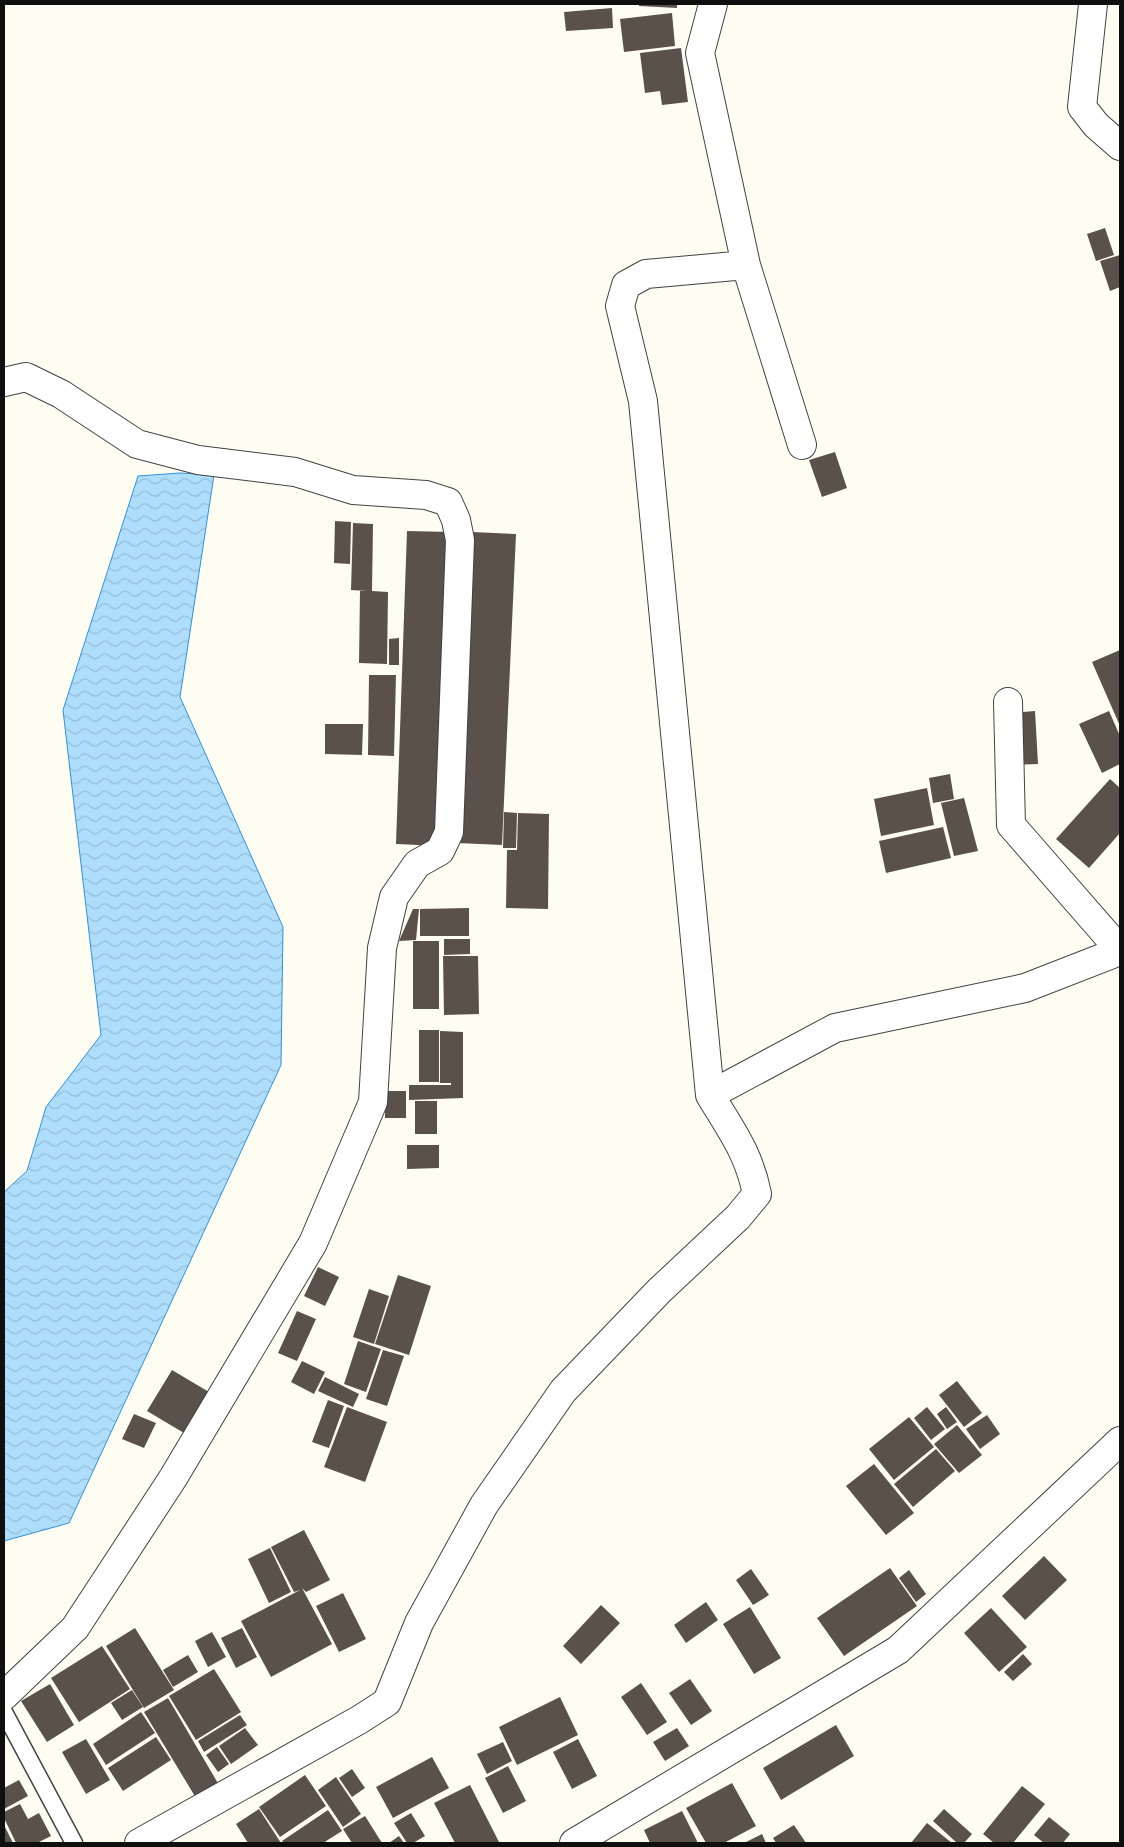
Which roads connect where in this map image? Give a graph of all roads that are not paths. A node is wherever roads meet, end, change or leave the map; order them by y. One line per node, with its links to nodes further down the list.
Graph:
1 (713, 4): 4 (street)
2 (1092, 4): 3 (street)
3 (1120, 146)
4 (746, 265): 6 (street); 9 (street)
5 (4, 382): 11 (street)
6 (802, 445)
7 (1008, 702): 8 (street)
8 (1120, 950): 9 (street)
9 (710, 1095): 14 (street)
10 (1120, 1441): 15 (street)
11 (4, 1696)
12 (4, 1712): 13 (lane)
13 (74, 1843)
14 (139, 1843)
15 (574, 1843)

